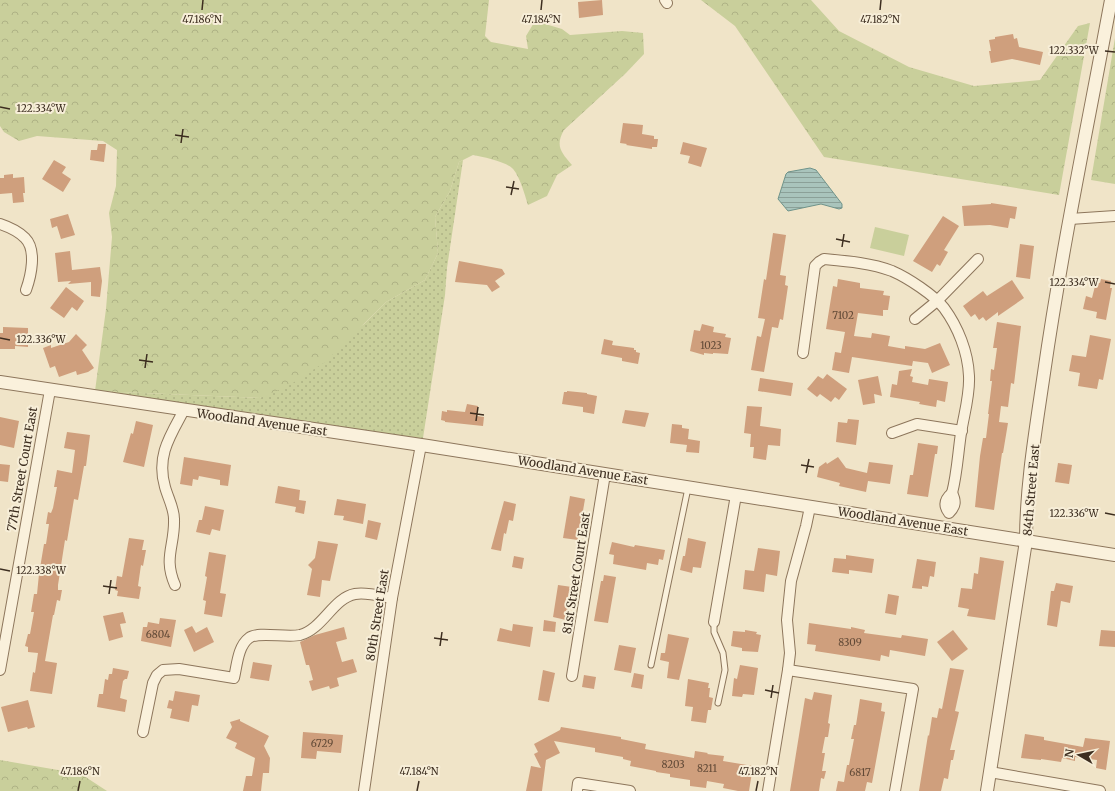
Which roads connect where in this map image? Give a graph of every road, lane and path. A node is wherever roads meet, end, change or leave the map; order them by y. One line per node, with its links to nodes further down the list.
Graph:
1 (1111, 0): 3 (street, 84th Street East)
2 (1115, 216): 3 (street)
3 (1070, 219): 21 (street, 84th Street East)
4 (0, 224): 6 (street)
5 (978, 259): 7 (street)
6 (26, 290)
7 (937, 301): 8 (street); 9 (street); 13 (street)
8 (915, 319)
9 (803, 353)
10 (0, 382): 11 (street, Woodland Avenue East)
11 (50, 390): 12 (street, Woodland Avenue East); 27 (street, 77th Street Court East)
12 (184, 410): 15 (street, Woodland Avenue East); 23 (street)
13 (962, 431): 14 (street); 20 (street)
14 (892, 433)
15 (421, 445): 16 (street, Woodland Avenue East); 24 (street, 80th Street East)
16 (606, 474): 17 (street, Woodland Avenue East); 29 (street, 81st Street Court East)
17 (688, 487): 18 (street, Woodland Avenue East); 26 (lane)
18 (736, 495): 19 (street, Woodland Avenue East); 25 (street)
19 (810, 507): 20 (street, Woodland Avenue East); 28 (street)
20 (947, 528): 21 (street, Woodland Avenue East)
21 (1026, 541): 22 (street, Woodland Avenue East); 32 (street, 84th Street East)
22 (1115, 555)
23 (175, 585)
24 (392, 598): 31 (street); 34 (street, 80th Street East)
25 (714, 622): 30 (lane)
26 (651, 665)
27 (0, 670)
28 (788, 670): 36 (street); 37 (street)
29 (572, 676)
30 (718, 703)
31 (143, 732)
32 (990, 772): 38 (street, 84th Street East); 39 (street)
33 (578, 787): 35 (street)
34 (364, 791)
35 (630, 791)
36 (768, 791)
37 (895, 791)
38 (987, 791)
39 (1100, 791)

